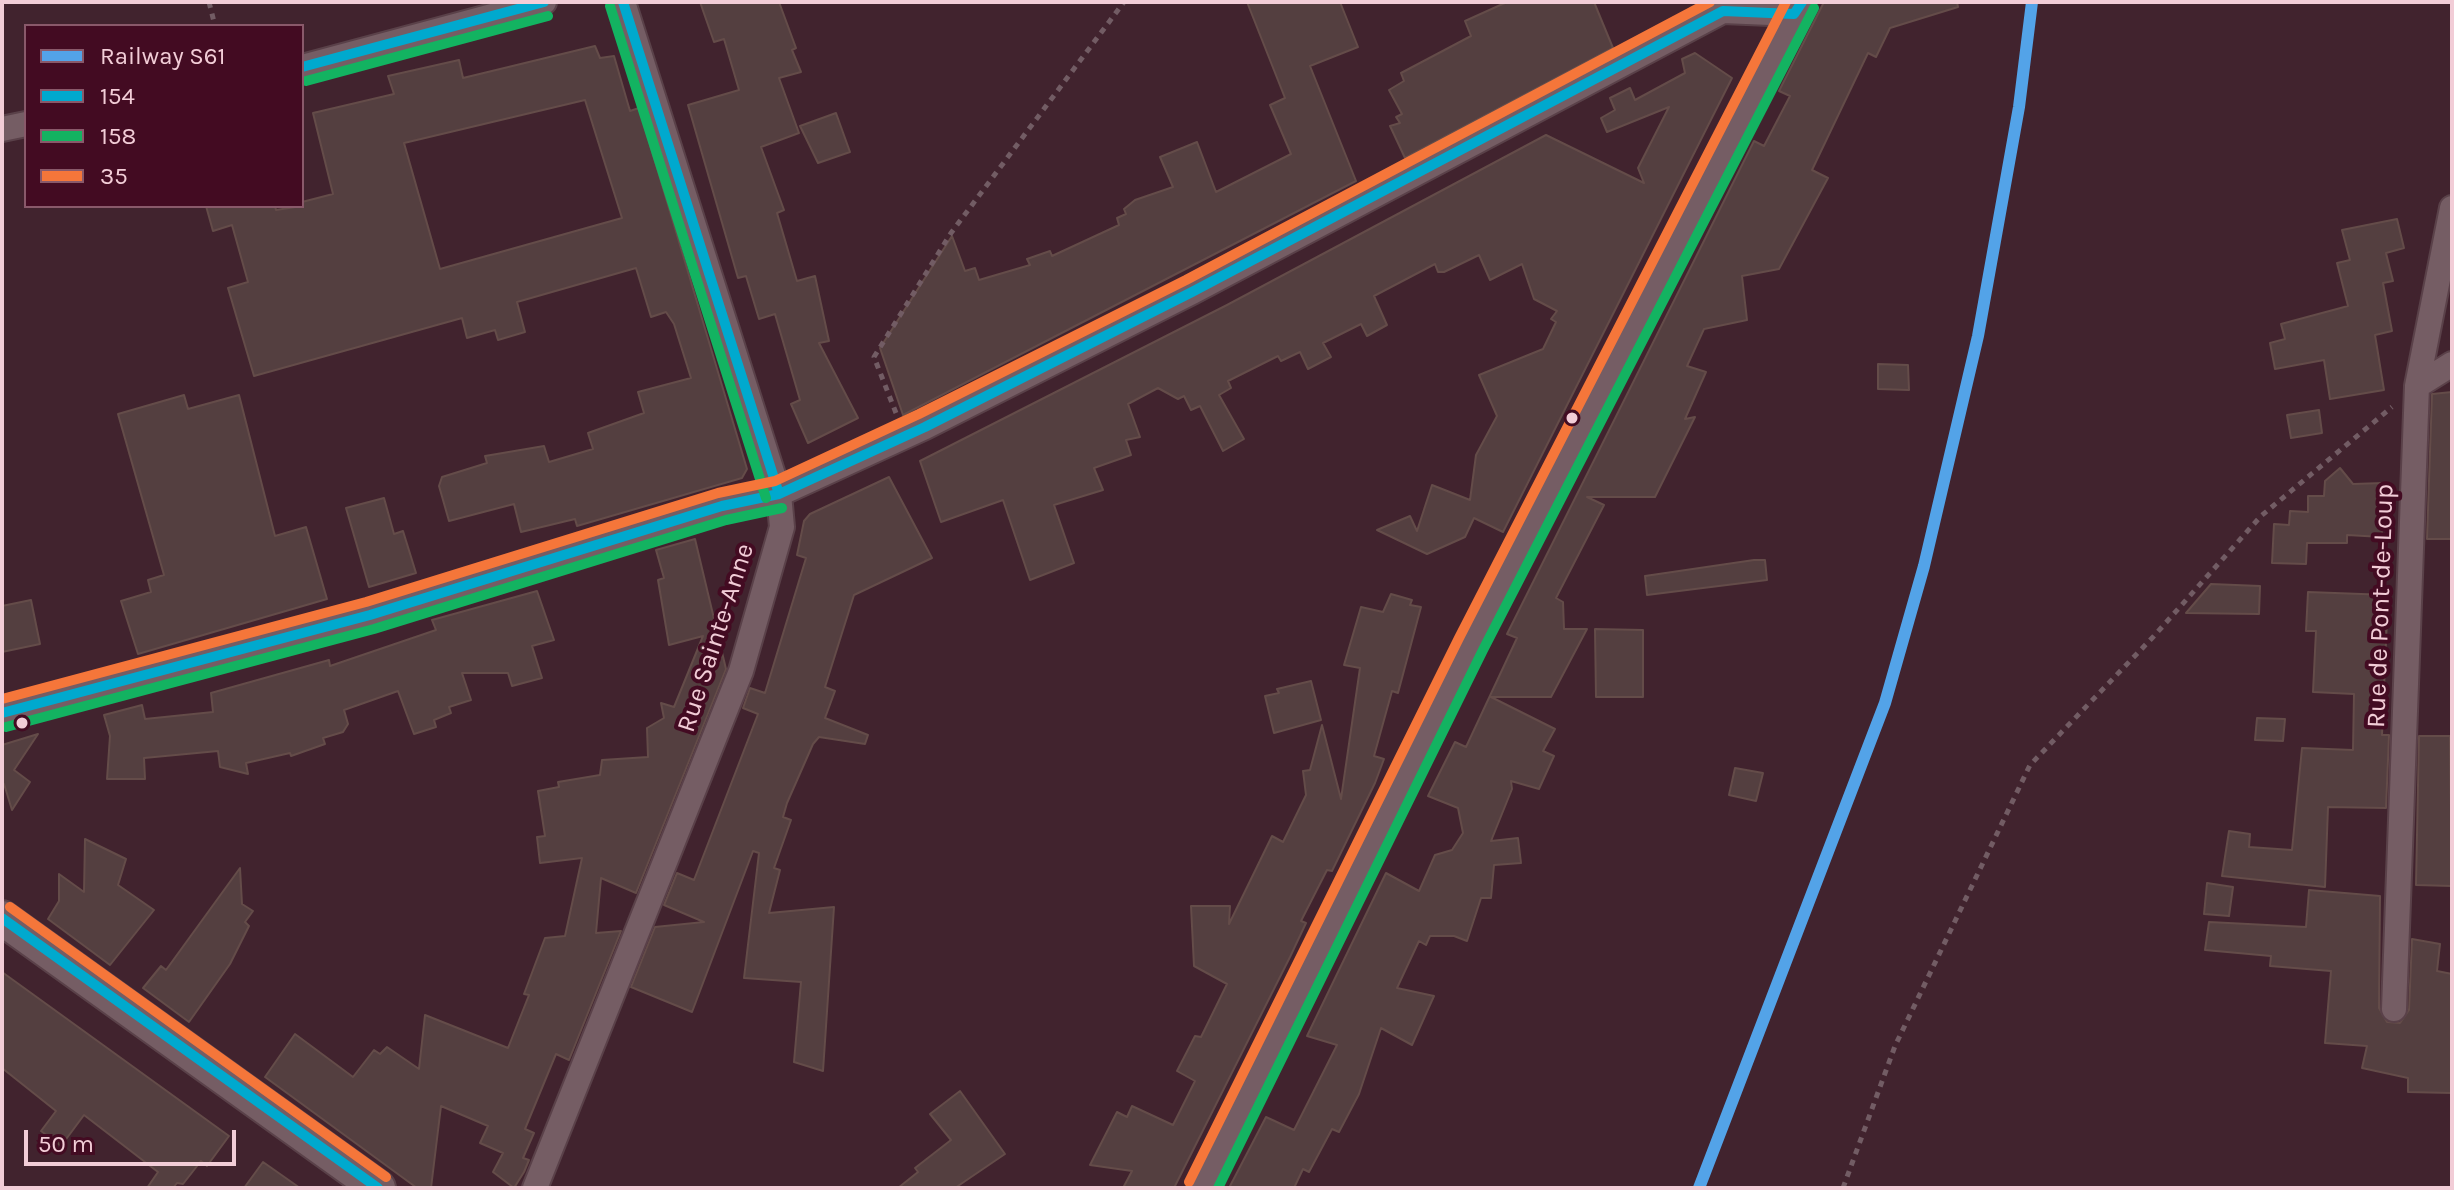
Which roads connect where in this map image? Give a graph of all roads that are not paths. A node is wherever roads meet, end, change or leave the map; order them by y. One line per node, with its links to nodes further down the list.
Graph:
1 (544, 2): 4 (street)
2 (623, 2): 10 (street, Rue Sainte-Anne)
3 (1798, 8): 10 (street); 16 (street)
4 (304, 66)
5 (24, 124): 6 (street)
6 (2, 129)
7 (2452, 208): 9 (street, Rue de Pont-de-Loup)
8 (2452, 364): 9 (street)
9 (2417, 386): 13 (street, Rue de Pont-de-Loup)
10 (779, 494): 11 (street); 15 (street, Rue Sainte-Anne)
11 (2, 713)
12 (2, 918): 14 (main road)
13 (2394, 1009)
14 (378, 1188)
15 (535, 1188)
16 (1202, 1188)

